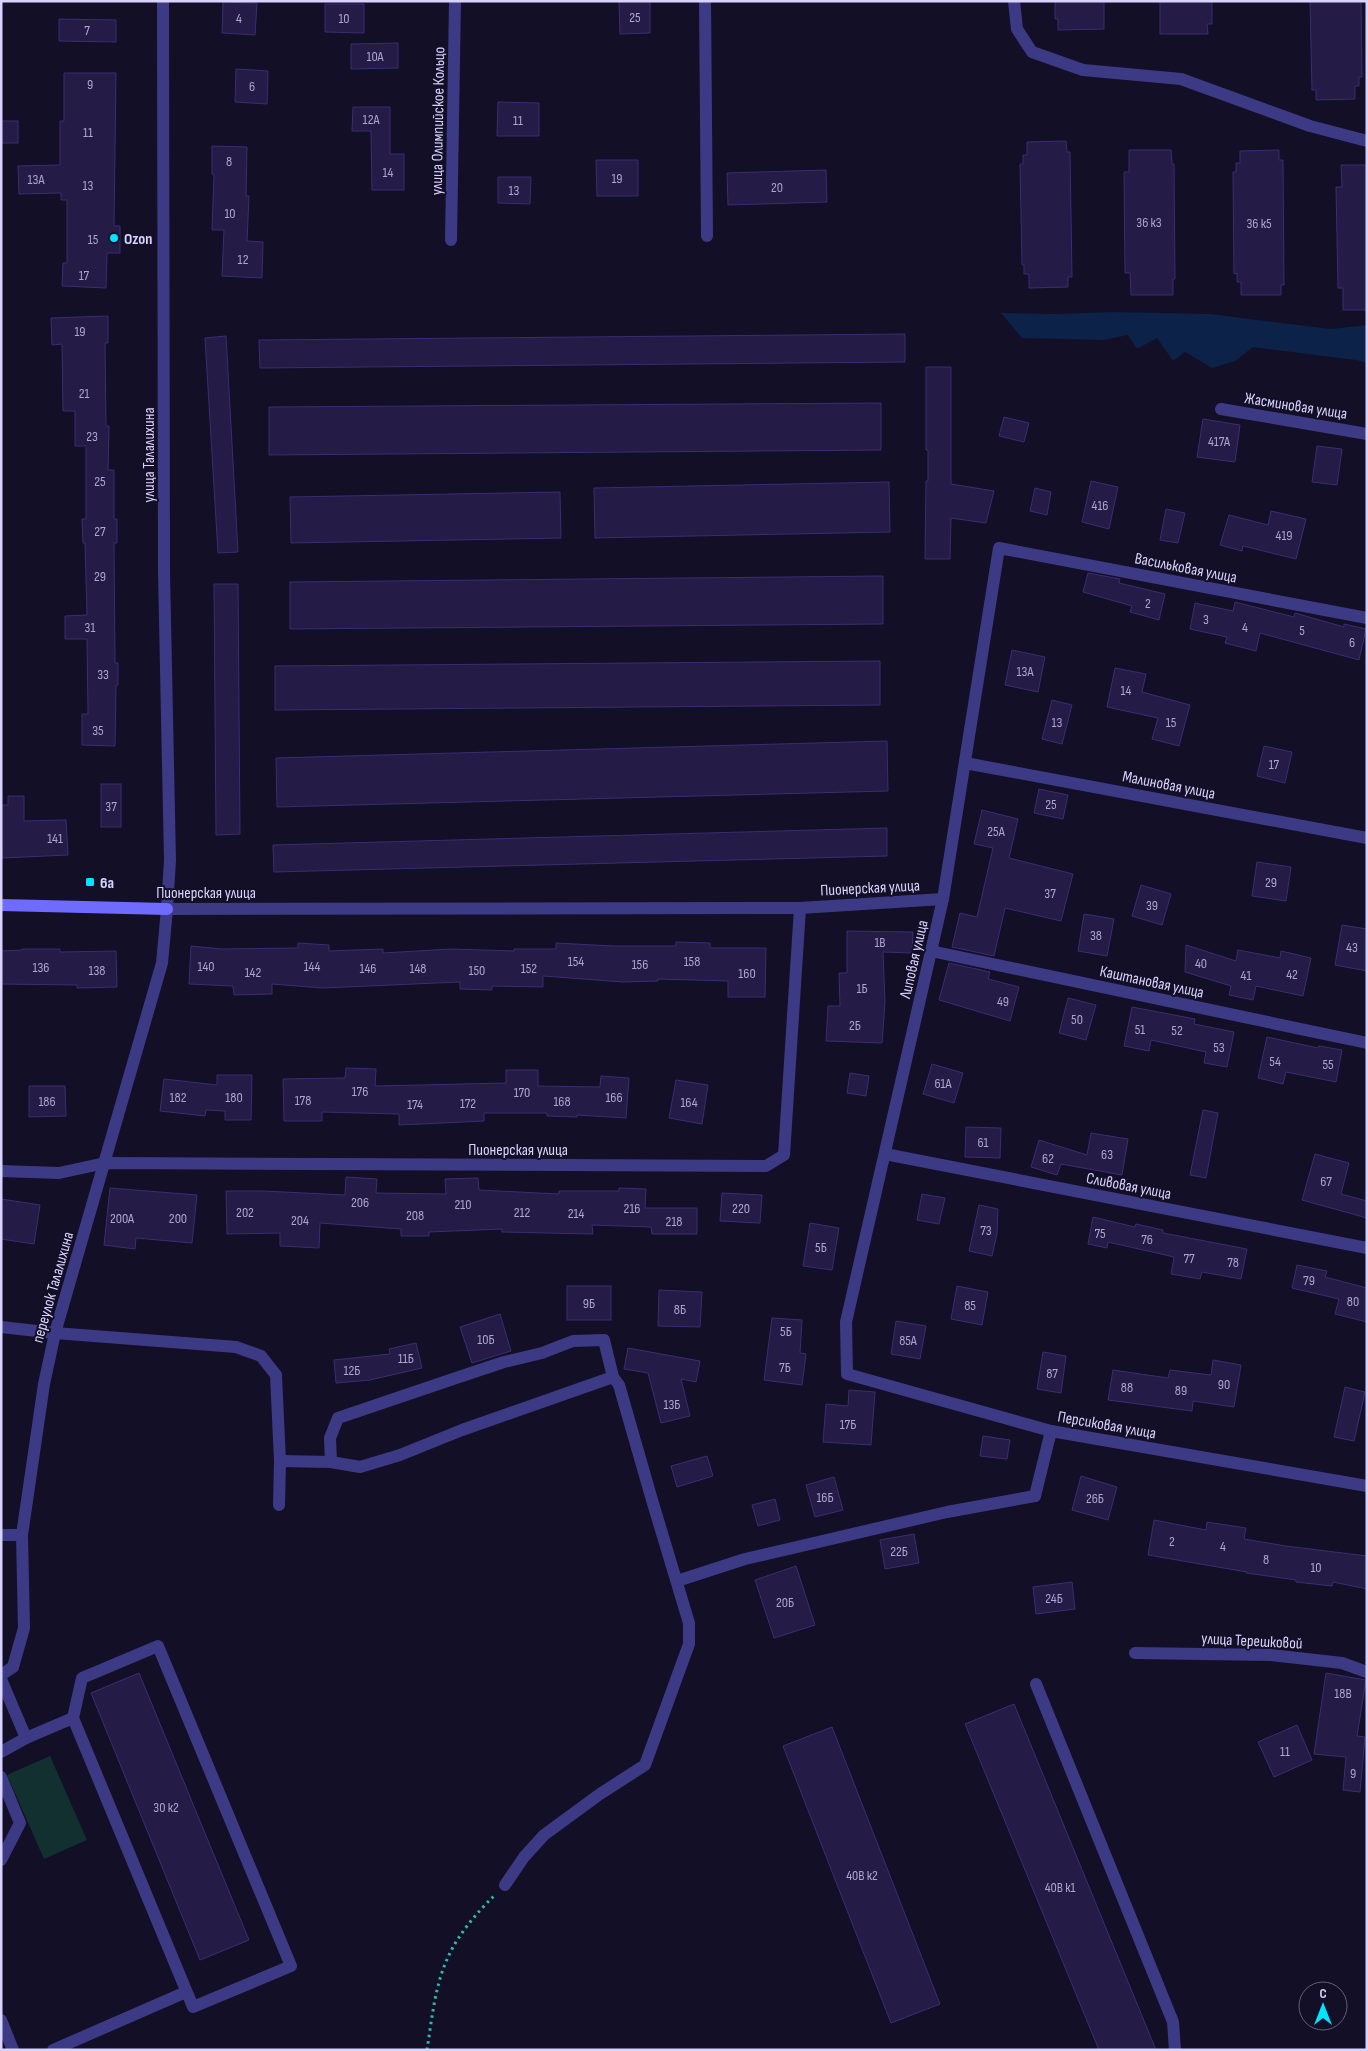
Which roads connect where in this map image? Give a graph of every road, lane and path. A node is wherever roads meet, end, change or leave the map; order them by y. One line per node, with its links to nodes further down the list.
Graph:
1 (163, 1): 17 (street, улица Талалихина)
2 (455, 1): 7 (street, улица Олимпийское Кольцо)
3 (705, 1): 6 (street)
4 (1014, 1): 5 (street)
5 (1367, 141)
6 (707, 236)
7 (451, 240)
8 (1221, 409): 9 (street, Жасминовая улица)
9 (1367, 434)
10 (999, 548): 11 (street, Васильковая улица); 12 (street, Липовая улица)
11 (1367, 618)
12 (965, 763): 13 (street, Малиновая улица); 14 (street, Липовая улица)
13 (1367, 838)
14 (942, 899): 16 (street, Пионерская улица); 18 (street, Липовая улица)
15 (1, 905): 17 (street, Пионерская улица)
16 (800, 908): 17 (street, Пионерская улица); 21 (street, Пионерская улица)
17 (167, 909): 21 (street, переулок Талалихина)
18 (931, 952): 19 (street, Каштановая улица); 20 (street, Липовая улица)
19 (1367, 1043)
20 (885, 1154): 23 (street, Сливовая улица); 26 (street, Липовая улица)
21 (105, 1162): 22 (street, Пионерская улица); 25 (street, переулок Талалихина)
22 (1, 1171)
23 (1367, 1248)
24 (1, 1328): 25 (street)
25 (55, 1334): 29 (street); 33 (street, переулок Талалихина)
26 (847, 1374): 28 (street, Персиковая улица)
27 (613, 1377): 30 (street); 30 (street); 35 (street)
28 (1051, 1431): 31 (street, Персиковая улица); 35 (street)
29 (280, 1461): 30 (street); 32 (street)
30 (331, 1462)
31 (1367, 1486)
32 (279, 1505)
33 (22, 1534): 34 (street); 38 (street, переулок Талалихина)
34 (1, 1535)
35 (677, 1582): 46 (street)
36 (1135, 1653): 37 (street, улица Терешковой)
37 (1367, 1672)
38 (1, 1674)
39 (1, 1678): 42 (street)
40 (1036, 1684): 52 (street)
41 (73, 1718): 42 (street); 47 (street); 47 (street)
42 (26, 1738): 43 (street)
43 (1, 1752)
44 (1, 1777): 45 (street)
45 (1, 1860)
46 (505, 1885): 51 (path)
47 (186, 1992): 50 (street)
48 (1, 2020): 49 (street)
49 (13, 2050)
50 (53, 2050)
51 (427, 2050)
52 (1175, 2050)

